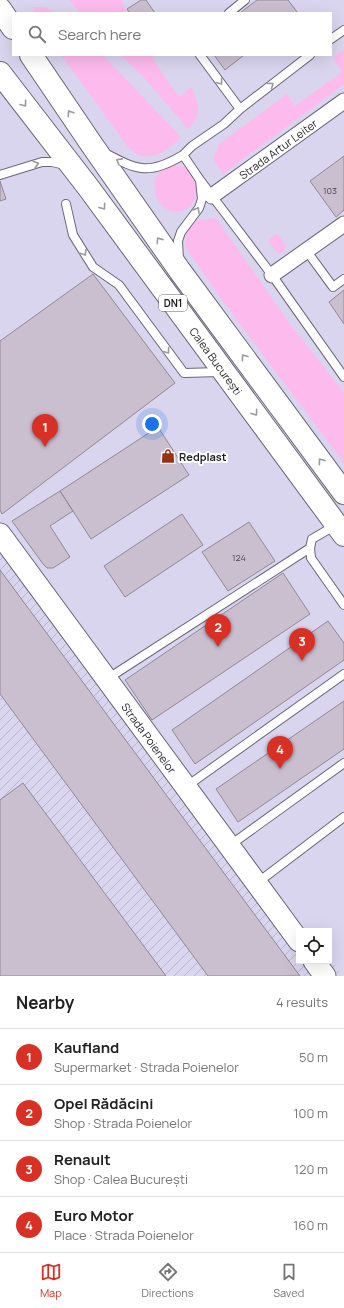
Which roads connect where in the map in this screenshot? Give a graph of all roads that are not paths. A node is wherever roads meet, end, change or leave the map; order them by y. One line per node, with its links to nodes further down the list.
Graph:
1 (245, 0): 2 (lane)
2 (230, 12)
3 (344, 30): 4 (lane)
4 (332, 38)
5 (32, 56): 11 (main road, DN1, one-way to 5)
6 (201, 56): 10 (lane, one-way to 10)
7 (309, 56): 10 (lane, one-way to 7)
8 (0, 73): 13 (main road, Calea București / DN1, one-way to 13)
9 (344, 101): 16 (street, Strada Artur Leiter)
10 (240, 109): 12 (lane)
11 (92, 145): 12 (lane, one-way to 11); 20 (main road, DN1, one-way to 11)
12 (183, 155): 15 (lane)
13 (72, 166): 14 (lane, one-way to 13); 23 (main road, Calea București / DN1, one-way to 23)
14 (0, 175)
15 (200, 180): 16 (lane); 20 (lane, one-way to 15)
16 (212, 196): 21 (lane)
17 (66, 204): 23 (lane, one-way to 23)
18 (344, 224): 19 (street)
19 (306, 250): 21 (street); 22 (lane)
20 (180, 271): 25 (main road, DN1, one-way to 20)
21 (272, 275): 24 (lane)
22 (344, 279)
23 (224, 372): 26 (main road, Calea București / DN1, one-way to 26)
24 (344, 376)
25 (344, 493)
26 (340, 530): 28 (lane)
27 (0, 534): 31 (street, Strada Poienelor)
28 (310, 548): 29 (lane); 31 (lane)
29 (344, 605)
30 (344, 674): 33 (lane)
31 (107, 680): 33 (street, Strada Poienelor)
32 (344, 763): 35 (lane)
33 (185, 787): 35 (street, Strada Poienelor)
34 (344, 817): 36 (lane)
35 (229, 846): 36 (street, Strada Poienelor)
36 (257, 883): 37 (street, Strada Poienelor)
37 (296, 937)
38 (316, 964): 39 (street)
39 (325, 976)

